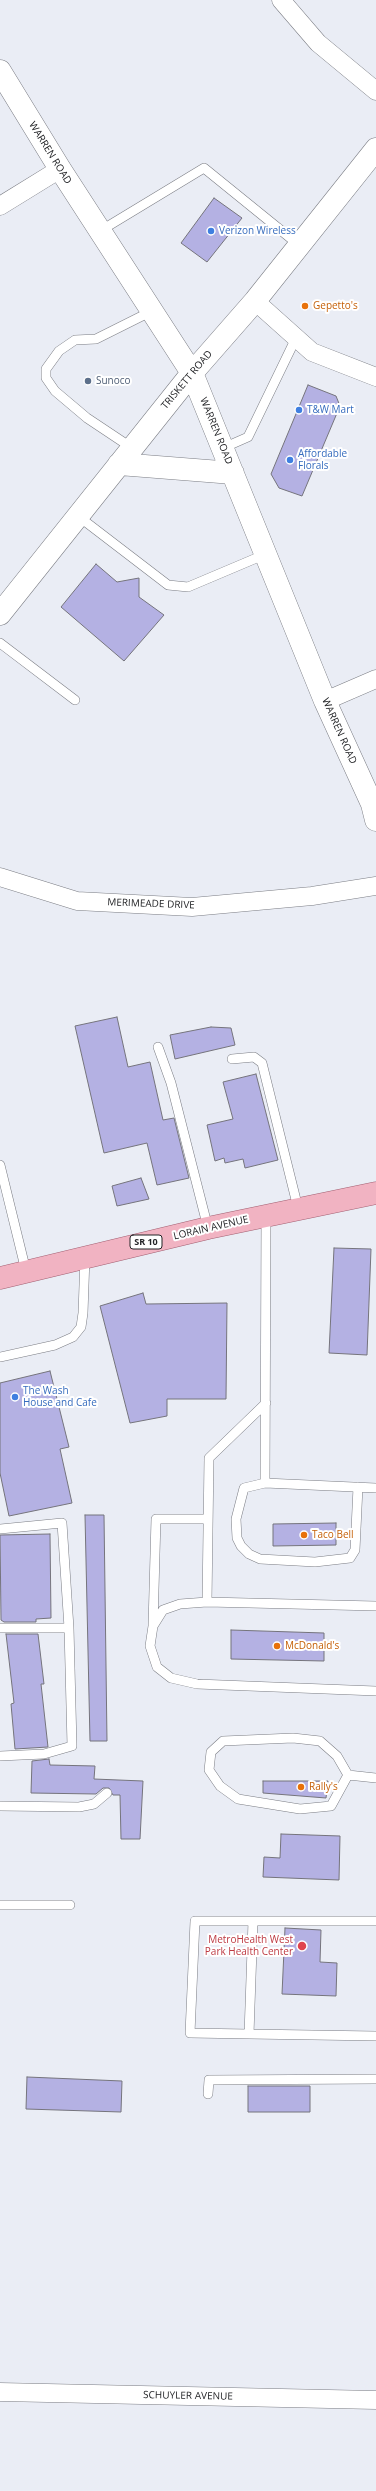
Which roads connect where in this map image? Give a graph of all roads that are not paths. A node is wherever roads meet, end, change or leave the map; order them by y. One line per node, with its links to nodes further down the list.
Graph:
1 (282, 0): 3 (street)
2 (0, 71): 5 (main road, WARREN ROAD)
3 (376, 92)
4 (376, 149): 8 (main road, TRISKETT ROAD)
5 (60, 169): 6 (street); 7 (main road, WARREN ROAD)
6 (0, 206)
7 (100, 231): 8 (lane); 10 (main road, WARREN ROAD)
8 (300, 245): 9 (main road, TRISKETT ROAD)
9 (255, 301): 11 (street); 12 (main road, TRISKETT ROAD)
10 (152, 311): 12 (main road, WARREN ROAD); 15 (lane)
11 (296, 338): 13 (street); 14 (lane)
12 (192, 373): 14 (main road, WARREN ROAD); 15 (main road, TRISKETT ROAD)
13 (376, 377)
14 (223, 448): 16 (main road, WARREN ROAD)
15 (125, 456): 16 (main road); 17 (main road, TRISKETT ROAD)
16 (233, 473): 18 (main road, WARREN ROAD)
17 (78, 516): 18 (lane); 19 (main road, TRISKETT ROAD)
18 (266, 554): 23 (main road, WARREN ROAD)
19 (3, 605)
20 (0, 643): 22 (lane)
21 (376, 679): 23 (street)
22 (75, 700)
23 (325, 701): 24 (main road, WARREN ROAD)
24 (376, 820)
25 (0, 877): 26 (street, MERIMEADE DRIVE)
26 (376, 886)
27 (158, 1047): 33 (lane)
28 (232, 1059): 31 (lane)
29 (0, 1165): 35 (lane)
30 (376, 1193): 31 (main road, LORAIN AVENUE / SR 10)
31 (298, 1208): 32 (main road, LORAIN AVENUE / SR 10)
32 (266, 1215): 33 (main road, LORAIN AVENUE / SR 10); 38 (lane)
33 (208, 1228): 34 (main road, LORAIN AVENUE / SR 10)
34 (85, 1257): 35 (main road, LORAIN AVENUE / SR 10); 37 (lane)
35 (26, 1271): 36 (main road, LORAIN AVENUE / SR 10)
36 (0, 1278)
37 (0, 1357)
38 (266, 1403): 39 (lane); 42 (lane)
39 (265, 1483): 40 (lane); 40 (lane)
40 (358, 1487): 41 (lane)
41 (376, 1488)
42 (208, 1519): 44 (lane); 46 (lane)
43 (0, 1529): 48 (lane)
44 (207, 1602): 45 (lane); 46 (lane)
45 (376, 1606)
46 (153, 1626): 49 (lane)
47 (0, 1628): 48 (lane)
48 (69, 1628): 50 (lane)
49 (376, 1691)
50 (0, 1756)
51 (348, 1775): 51 (lane); 52 (lane)
52 (376, 1778)
53 (107, 1793): 54 (lane)
54 (0, 1806)
55 (0, 1905): 56 (lane)
56 (70, 1905)
57 (253, 1921): 58 (lane); 59 (lane); 59 (lane)
58 (376, 1921)
59 (249, 2034): 60 (lane)
60 (376, 2036)
61 (376, 2079): 62 (lane)
62 (208, 2094)
63 (0, 2392): 64 (street, SCHUYLER AVENUE)
64 (376, 2400)

